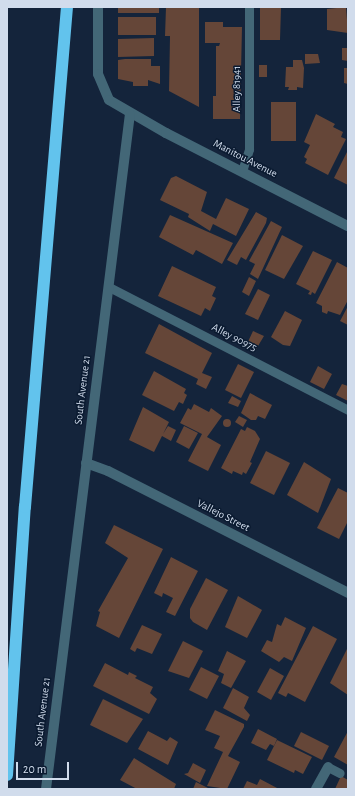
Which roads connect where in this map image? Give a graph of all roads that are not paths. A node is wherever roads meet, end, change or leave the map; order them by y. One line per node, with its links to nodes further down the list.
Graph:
1 (67, 7): 13 (highway)
2 (98, 7): 4 (street)
3 (249, 7): 5 (lane, Alley 81941)
4 (130, 114): 5 (street, Manitou Avenue); 7 (street, South Avenue 21)
5 (242, 171): 6 (street, Manitou Avenue)
6 (348, 226)
7 (109, 288): 8 (lane, Alley 90975); 9 (street, South Avenue 21)
8 (348, 410)
9 (86, 463): 10 (street, Vallejo Street); 14 (street, South Avenue 21)
10 (348, 593)
11 (328, 767): 12 (lane); 15 (street)
12 (340, 773)
13 (7, 775)
14 (46, 789)
15 (316, 789)

